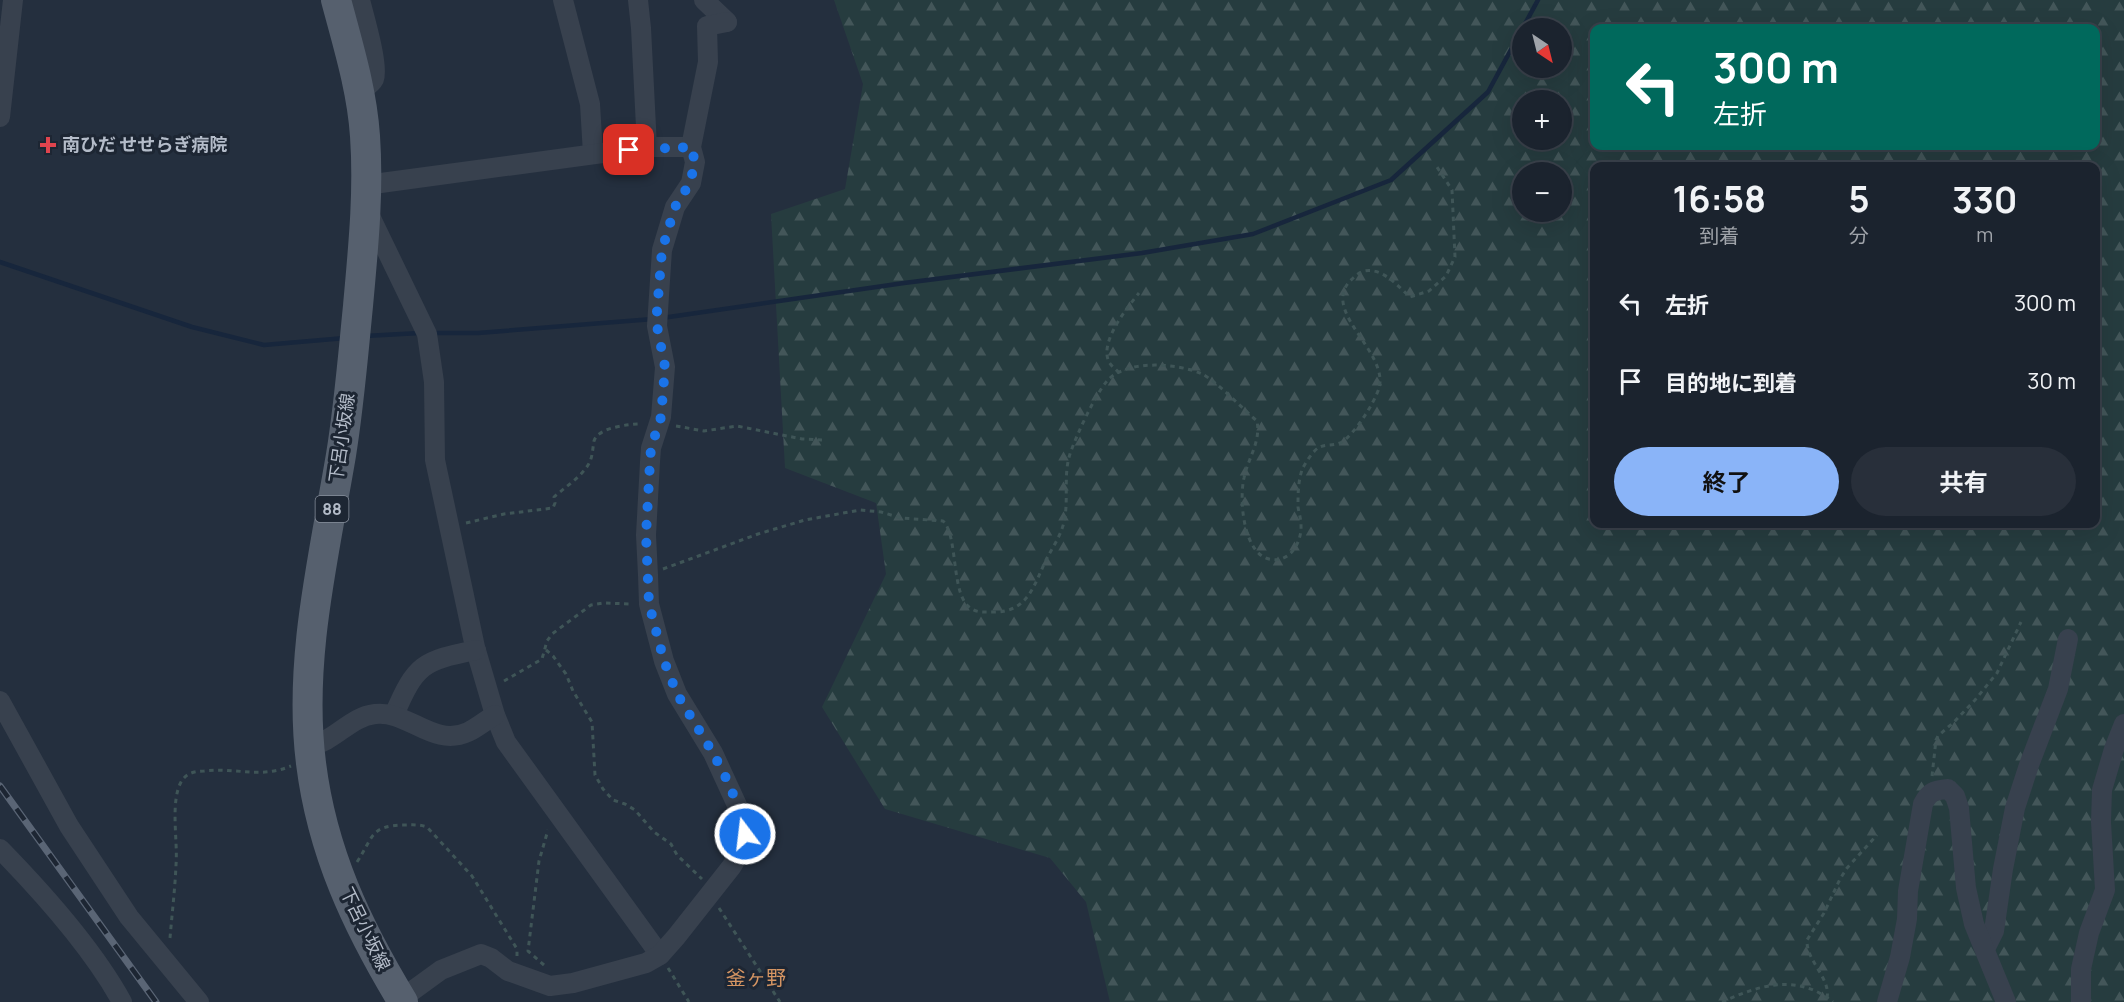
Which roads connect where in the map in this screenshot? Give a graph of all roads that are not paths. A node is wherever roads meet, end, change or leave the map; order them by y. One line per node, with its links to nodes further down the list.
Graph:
1 (13, 0): 8 (street)
2 (336, 0): 7 (main road, 下呂小坂線 / 88)
3 (360, 0): 7 (street)
4 (563, 0): 11 (street)
5 (638, 0): 9 (street)
6 (704, 0): 10 (street)
7 (359, 92): 12 (main road, 下呂小坂線 / 88)
8 (0, 117)
9 (647, 147): 10 (street); 11 (street)
10 (691, 147): 22 (street)
11 (593, 154): 12 (street)
12 (367, 197): 14 (street); 19 (main road, 下呂小坂線 / 88)
13 (2068, 639): 21 (street)
14 (476, 650): 16 (street); 17 (street)
15 (0, 701): 25 (street)
16 (394, 715): 17 (street); 19 (street)
17 (495, 715): 22 (street)
18 (2124, 724): 28 (street)
19 (310, 755): 23 (main road, 下呂小坂線 / 88)
20 (0, 849): 24 (street)
21 (1985, 950): 26 (street); 27 (street)
22 (660, 955): 23 (street)
23 (402, 1000)
24 (122, 1002)
25 (199, 1002)
26 (1887, 1002)
27 (2007, 1002)
28 (2081, 1002)

